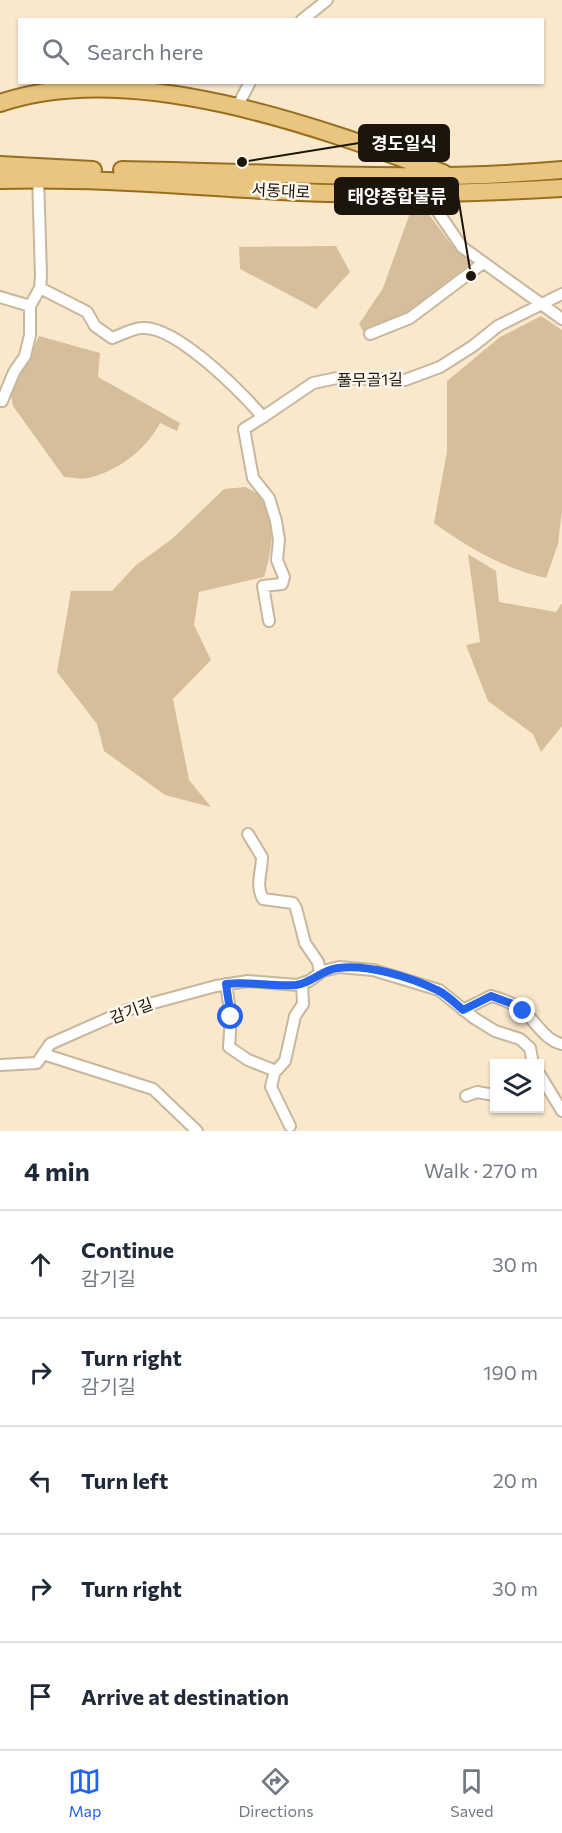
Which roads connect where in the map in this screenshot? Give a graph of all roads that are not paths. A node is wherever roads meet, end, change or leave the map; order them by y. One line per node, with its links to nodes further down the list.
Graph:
1 (327, 0): 2 (street)
2 (304, 18)
3 (249, 84): 5 (street)
4 (0, 103): 5 (main road, 서동대로)
5 (236, 109): 9 (main road, 서동대로)
6 (0, 165): 8 (main road, 서동대로)
7 (562, 170): 9 (main road, 서동대로)
8 (38, 173): 9 (main road, 서동대로); 10 (main road, 서동대로); 12 (main road, 서동대로); 14 (street)
9 (452, 177)
10 (0, 180)
11 (562, 188): 12 (main road, 서동대로)
12 (425, 192): 13 (street)
13 (483, 263): 18 (street); 20 (street)
14 (40, 288): 17 (street); 22 (street)
15 (562, 294): 18 (street, 풀무골1길)
16 (0, 297): 17 (street)
17 (30, 306): 21 (street)
18 (541, 306): 19 (street); 22 (street, 풀무골1길)
19 (562, 319)
20 (370, 334)
21 (0, 400)
22 (263, 417): 23 (street, 풀무골1길)
23 (269, 621)
24 (248, 834): 25 (street)
25 (320, 973): 26 (street, 감기길); 28 (street, 감기길)
26 (302, 983): 27 (street, 감기길); 33 (street)
27 (226, 984): 30 (street, 감기길); 33 (street)
28 (463, 1010): 29 (street); 31 (street, 감기길)
29 (562, 1044)
30 (43, 1054): 32 (street, 감기길); 39 (street)
31 (532, 1059)
32 (0, 1065)
33 (275, 1071): 38 (street)
34 (544, 1082): 37 (street)
35 (490, 1094): 36 (street)
36 (466, 1096)
37 (562, 1111)
38 (290, 1126)
39 (197, 1131)

